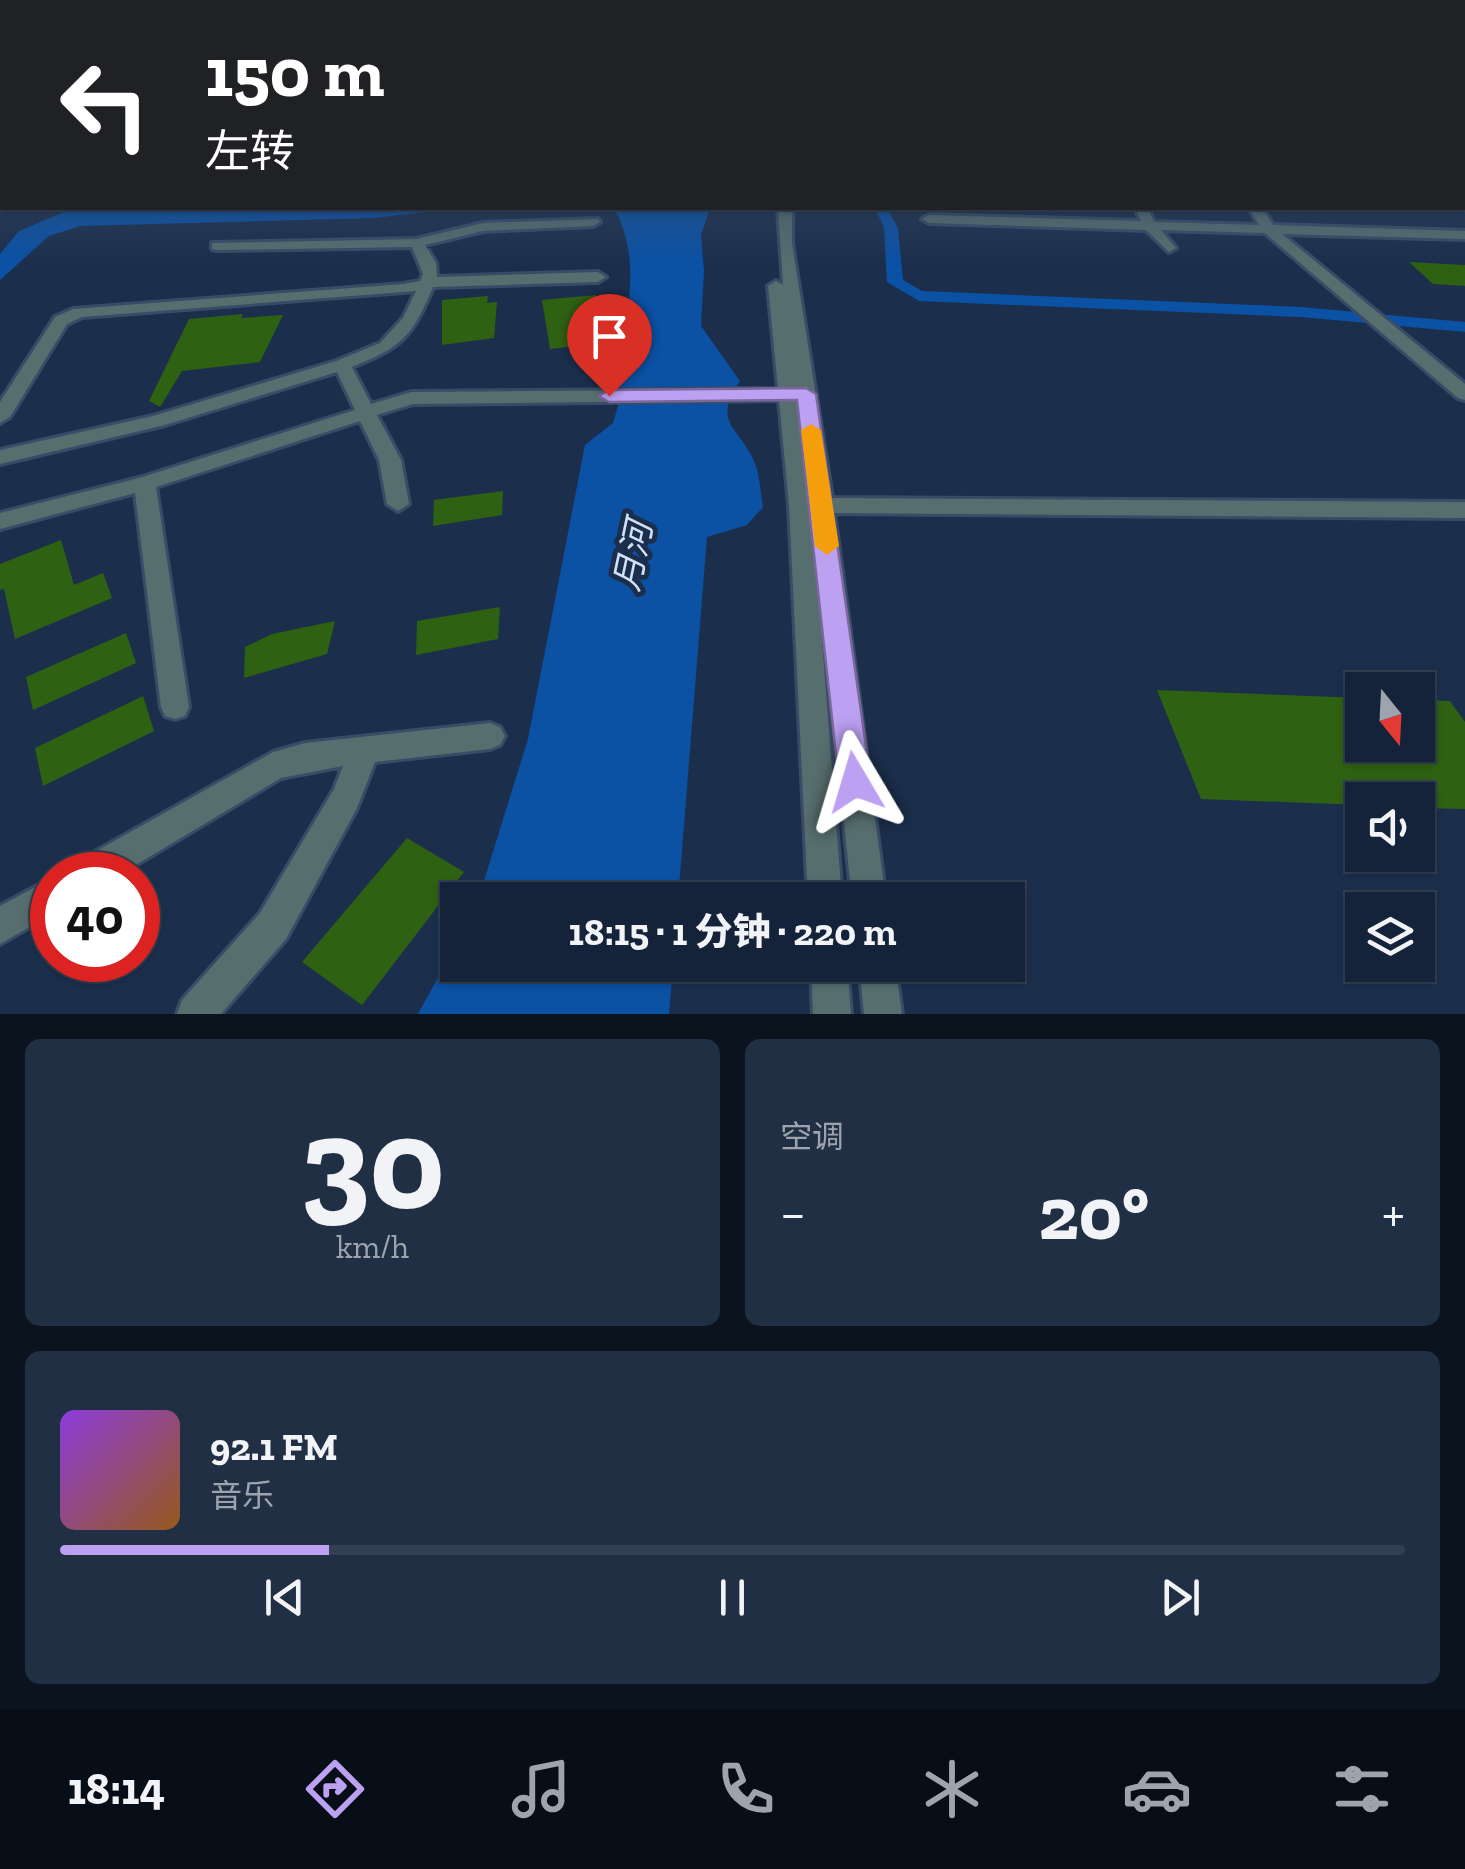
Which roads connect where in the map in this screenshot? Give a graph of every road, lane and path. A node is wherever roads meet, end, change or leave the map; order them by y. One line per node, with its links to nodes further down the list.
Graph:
1 (772, 210): 16 (street)
2 (785, 210): 16 (street)
3 (1143, 210): 7 (street)
4 (1257, 210): 8 (street)
5 (930, 218): 7 (street)
6 (593, 222): 10 (street)
7 (1149, 225): 8 (street); 12 (street)
8 (1268, 229): 9 (street); 17 (street)
9 (1465, 235)
10 (416, 243): 11 (street); 14 (street)
11 (217, 246)
12 (1168, 248)
13 (598, 277): 14 (street)
14 (427, 284): 15 (street); 19 (street)
15 (342, 365): 18 (street); 20 (street)
16 (797, 394): 18 (street); 23 (street)
17 (1465, 394)
18 (366, 410): 21 (street); 22 (street)
19 (0, 417)
20 (0, 457)
21 (145, 483): 25 (street); 26 (street)
22 (398, 504)
23 (811, 505): 24 (street); 30 (street); 31 (street)
24 (1465, 510)
25 (0, 520)
26 (174, 707)
27 (490, 736): 28 (street)
28 (365, 750): 29 (street); 36 (street)
29 (125, 852)
30 (824, 882)
31 (866, 882)
32 (30, 908): 33 (street)
33 (0, 926)
34 (830, 982): 37 (street)
35 (879, 982): 38 (street)
36 (196, 1014)
37 (832, 1014)
38 (883, 1014)

